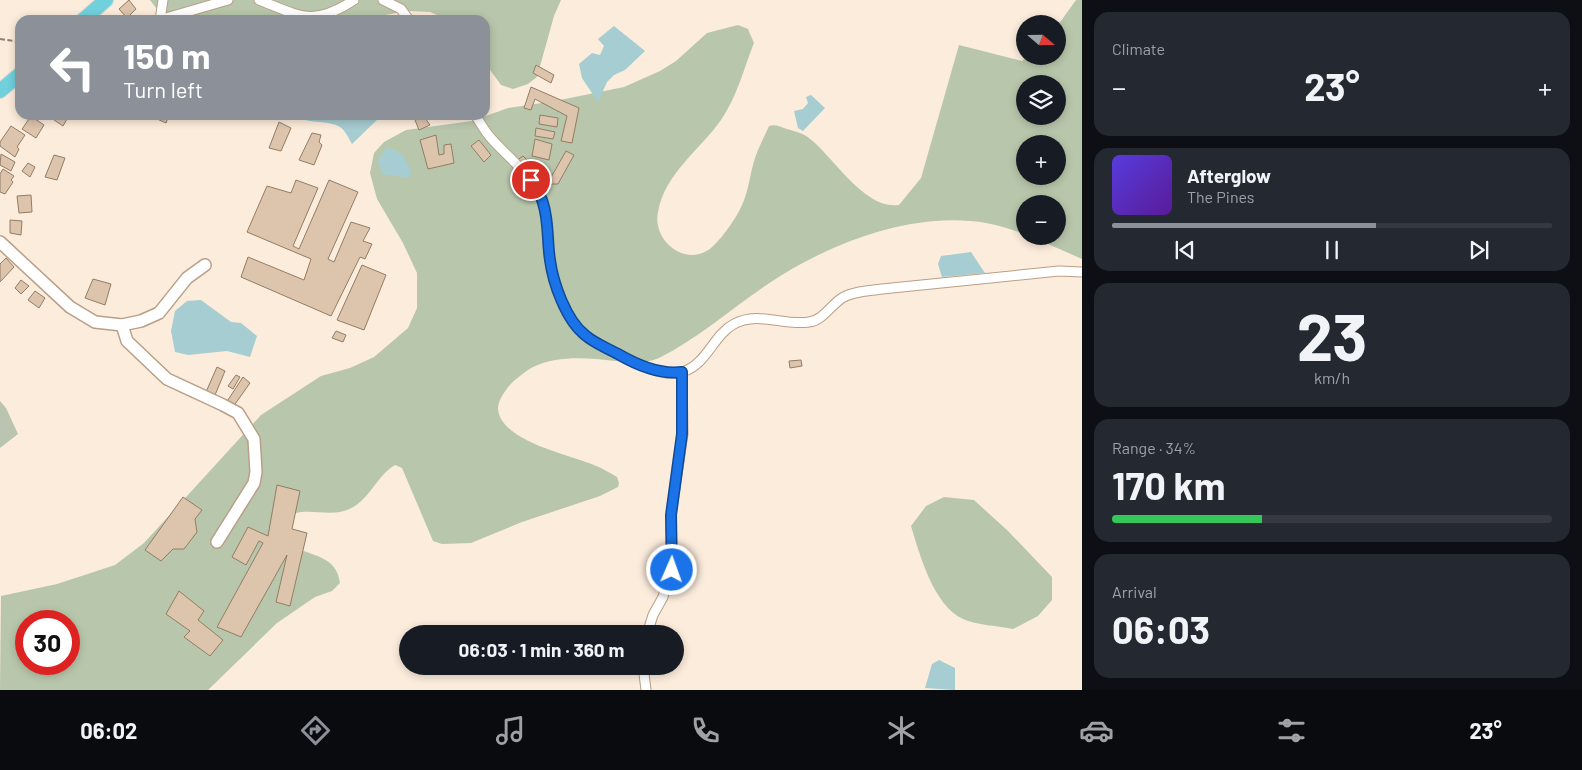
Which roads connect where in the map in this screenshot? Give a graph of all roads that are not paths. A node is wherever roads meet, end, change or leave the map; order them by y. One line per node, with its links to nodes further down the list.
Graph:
1 (106, 0): 7 (main road)
2 (163, 0): 8 (street)
3 (228, 0): 9 (street)
4 (258, 0): 10 (street)
5 (354, 0): 11 (street)
6 (383, 0): 12 (street)
7 (89, 15)
8 (160, 15)
9 (176, 15)
10 (300, 15)
11 (325, 15)
12 (405, 15)
13 (15, 78): 14 (main road)
14 (0, 91)
15 (479, 120): 20 (street)
16 (0, 242): 19 (street)
17 (205, 265): 19 (street)
18 (1081, 268): 20 (street)
19 (122, 325): 21 (street)
20 (682, 372): 22 (street)
21 (217, 542)
22 (650, 625)
23 (644, 675): 24 (street)
24 (646, 690)

